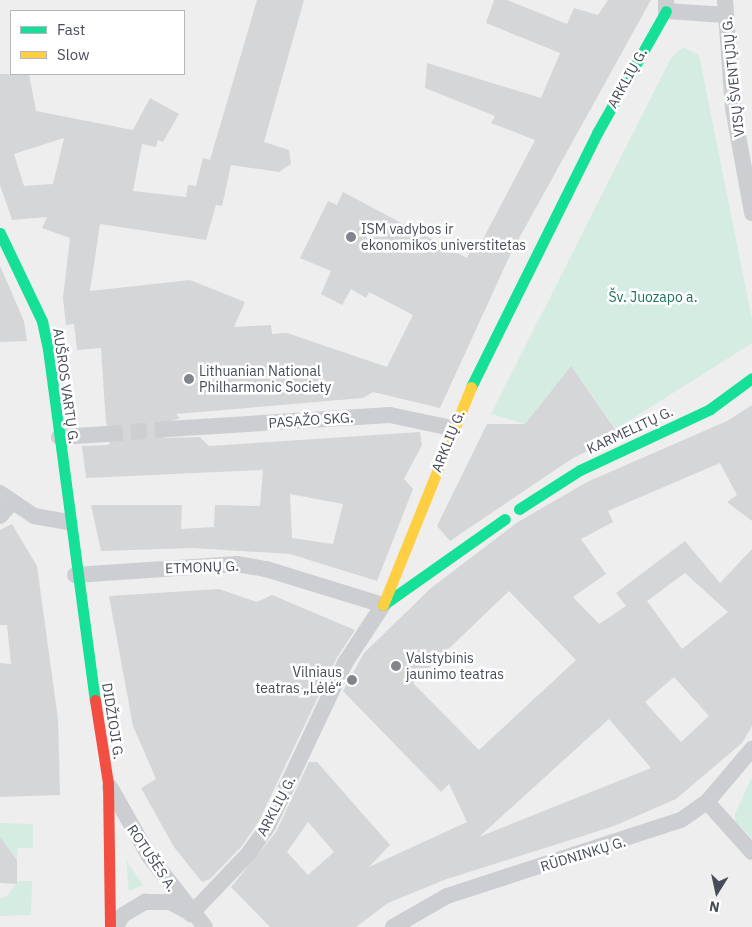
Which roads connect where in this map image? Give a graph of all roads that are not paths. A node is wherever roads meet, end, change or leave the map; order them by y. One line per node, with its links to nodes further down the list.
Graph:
1 (666, 5): 2 (street, ARKLIŲ G.); 6 (street, ARKLIŲ G.)
2 (726, 8): 3 (street, VISŲ ŠVENTŲJŲ G.)
3 (752, 213)
4 (0, 233): 9 (street, AUŠROS VARTŲ G.)
5 (752, 378): 11 (street, KARMELITŲ G.)
6 (451, 428): 7 (street, PASAŽO SKG.); 16 (street, ARKLIŲ G.)
7 (168, 429)
8 (107, 434): 9 (street)
9 (59, 437): 14 (street, AUŠROS VARTŲ G.)
10 (6, 498): 12 (street); 14 (street)
11 (520, 509)
12 (0, 516)
13 (505, 519): 16 (street)
14 (69, 522): 15 (street, DIDŽIOJI G.)
15 (76, 575): 16 (street, ETMONŲ G.); 18 (street, DIDŽIOJI G.)
16 (383, 605): 21 (street, ARKLIŲ G.)
17 (752, 749): 19 (street, RŪDNINKŲ G.)
18 (108, 783): 21 (street, ROTUŠĖS A.); 22 (street, DIDŽIOJI G.)
19 (707, 802): 20 (street); 25 (street, RŪDNINKŲ G.)
20 (752, 852)
21 (191, 914): 23 (street); 24 (street, ROTUŠĖS A.)
22 (110, 927)
23 (115, 927)
24 (205, 927)
25 (393, 927)

